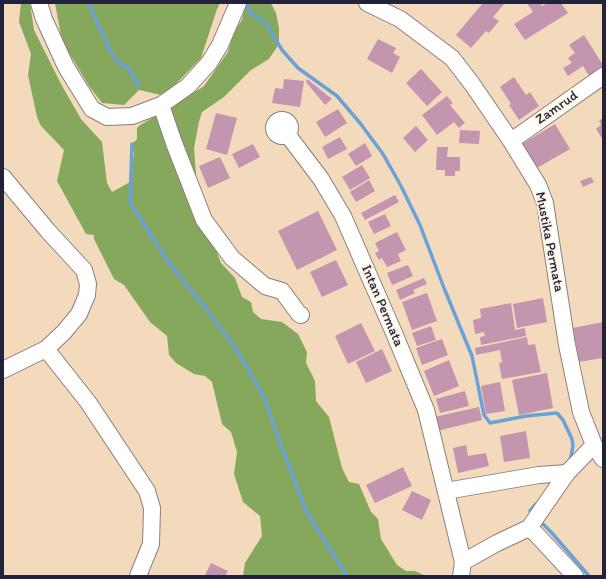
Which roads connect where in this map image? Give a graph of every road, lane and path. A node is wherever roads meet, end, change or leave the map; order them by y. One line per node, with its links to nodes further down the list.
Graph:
1 (39, 3): 5 (street)
2 (238, 3): 5 (street)
3 (367, 3): 7 (street, Mustika Permata)
4 (603, 76): 7 (street, Zamrud)
5 (161, 105): 9 (street)
6 (287, 134): 15 (street, Intan Permata)
7 (511, 141): 12 (street, Mustika Permata)
8 (3, 177): 10 (street)
9 (301, 315)
10 (46, 349): 11 (street); 18 (street)
11 (3, 370)
12 (594, 445): 13 (street, Mustika Permata); 14 (street)
13 (603, 459)
14 (567, 473): 15 (street); 16 (street)
15 (446, 490): 17 (street, Intan Permata)
16 (529, 528): 17 (street); 19 (street)
17 (462, 569)
18 (138, 576)
19 (575, 576)

